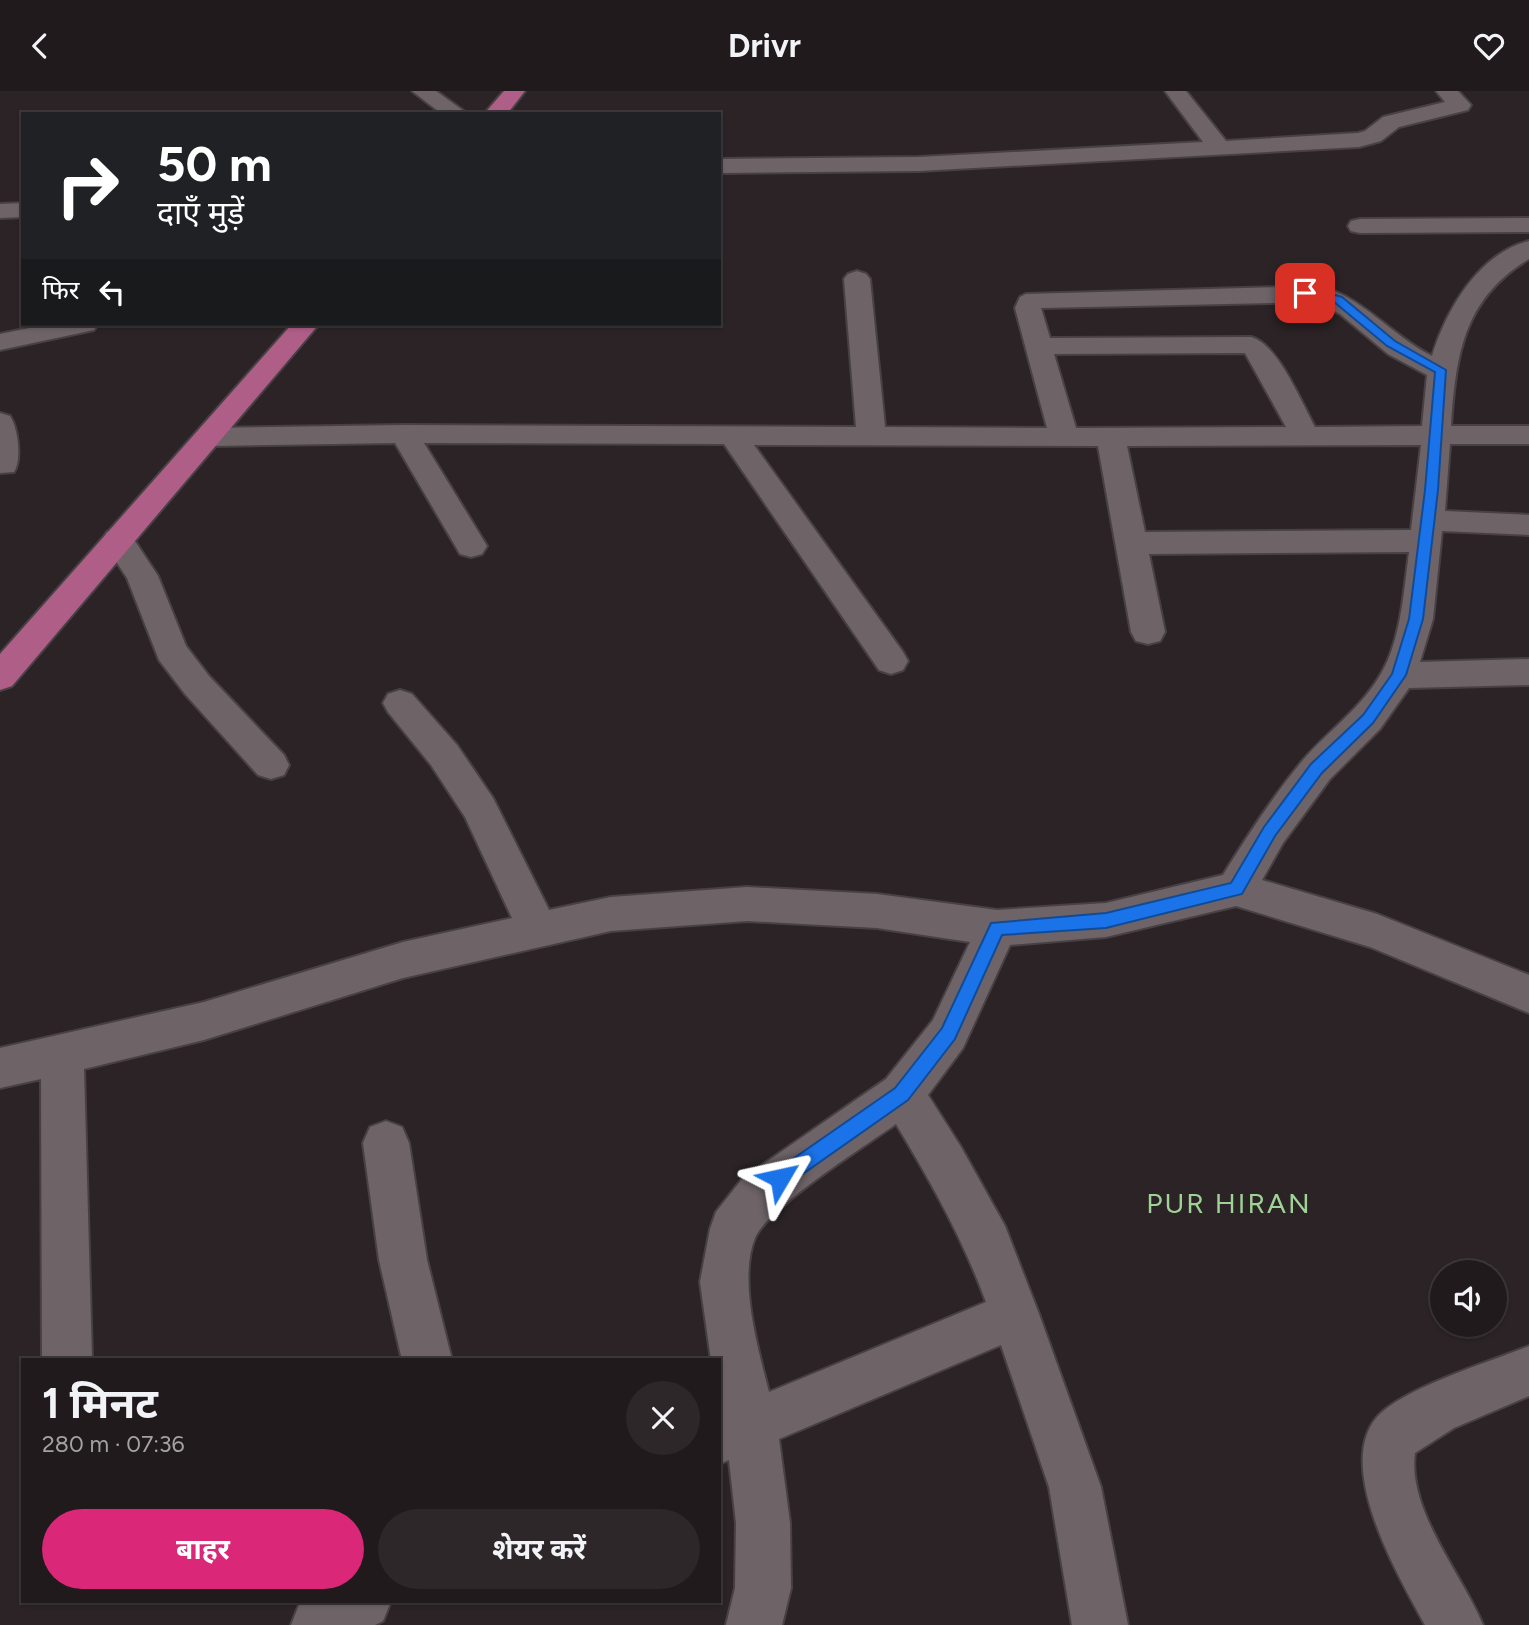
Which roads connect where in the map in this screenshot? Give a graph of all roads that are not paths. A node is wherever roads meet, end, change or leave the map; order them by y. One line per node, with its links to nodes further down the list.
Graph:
1 (422, 91): 5 (street)
2 (515, 91): 6 (main road)
3 (1175, 91): 7 (street)
4 (1446, 91): 7 (street)
5 (454, 112)
6 (497, 112)
7 (1219, 147): 8 (street)
8 (721, 166)
9 (21, 210): 10 (street)
10 (0, 211)
11 (1529, 225): 12 (street)
12 (1360, 226)
13 (1529, 248): 19 (street)
14 (857, 279): 23 (street)
15 (76, 326): 17 (street)
16 (304, 326): 27 (main road)
17 (0, 342)
18 (1039, 346): 19 (street); 24 (street); 28 (street)
19 (1441, 370): 25 (street)
20 (0, 422): 30 (street)
21 (404, 434): 22 (street); 27 (street); 35 (street)
22 (733, 435): 23 (street); 37 (street)
23 (871, 435): 28 (street)
24 (1305, 435): 25 (street); 29 (street)
25 (1434, 435): 26 (street); 32 (street)
26 (1529, 435)
27 (211, 437): 33 (main road)
28 (1064, 437): 29 (street)
29 (1111, 437): 34 (street)
30 (4, 465)
31 (1529, 525): 32 (street)
32 (1425, 531): 34 (street); 39 (street)
33 (118, 540): 40 (main road); 42 (street)
34 (1131, 543): 36 (street)
35 (471, 546)
36 (1149, 632)
37 (891, 661)
38 (1529, 672): 39 (street)
39 (1399, 675): 43 (street)
40 (0, 677)
41 (400, 703): 45 (street)
42 (271, 765)
43 (1236, 889): 44 (street); 46 (street)
44 (997, 928): 45 (street); 49 (street)
45 (538, 930): 47 (street)
46 (1529, 994)
47 (62, 1052): 48 (street); 52 (street)
48 (0, 1068)
49 (902, 1094): 51 (street); 55 (street)
50 (386, 1143): 53 (street)
51 (1015, 1314): 55 (street); 61 (street)
52 (67, 1358)
53 (427, 1358)
54 (1529, 1371): 62 (street)
55 (735, 1431): 60 (street)
56 (359, 1603): 58 (street)
57 (363, 1603): 59 (street)
58 (319, 1625)
59 (368, 1625)
60 (754, 1625)
61 (1100, 1625)
62 (1455, 1625)

